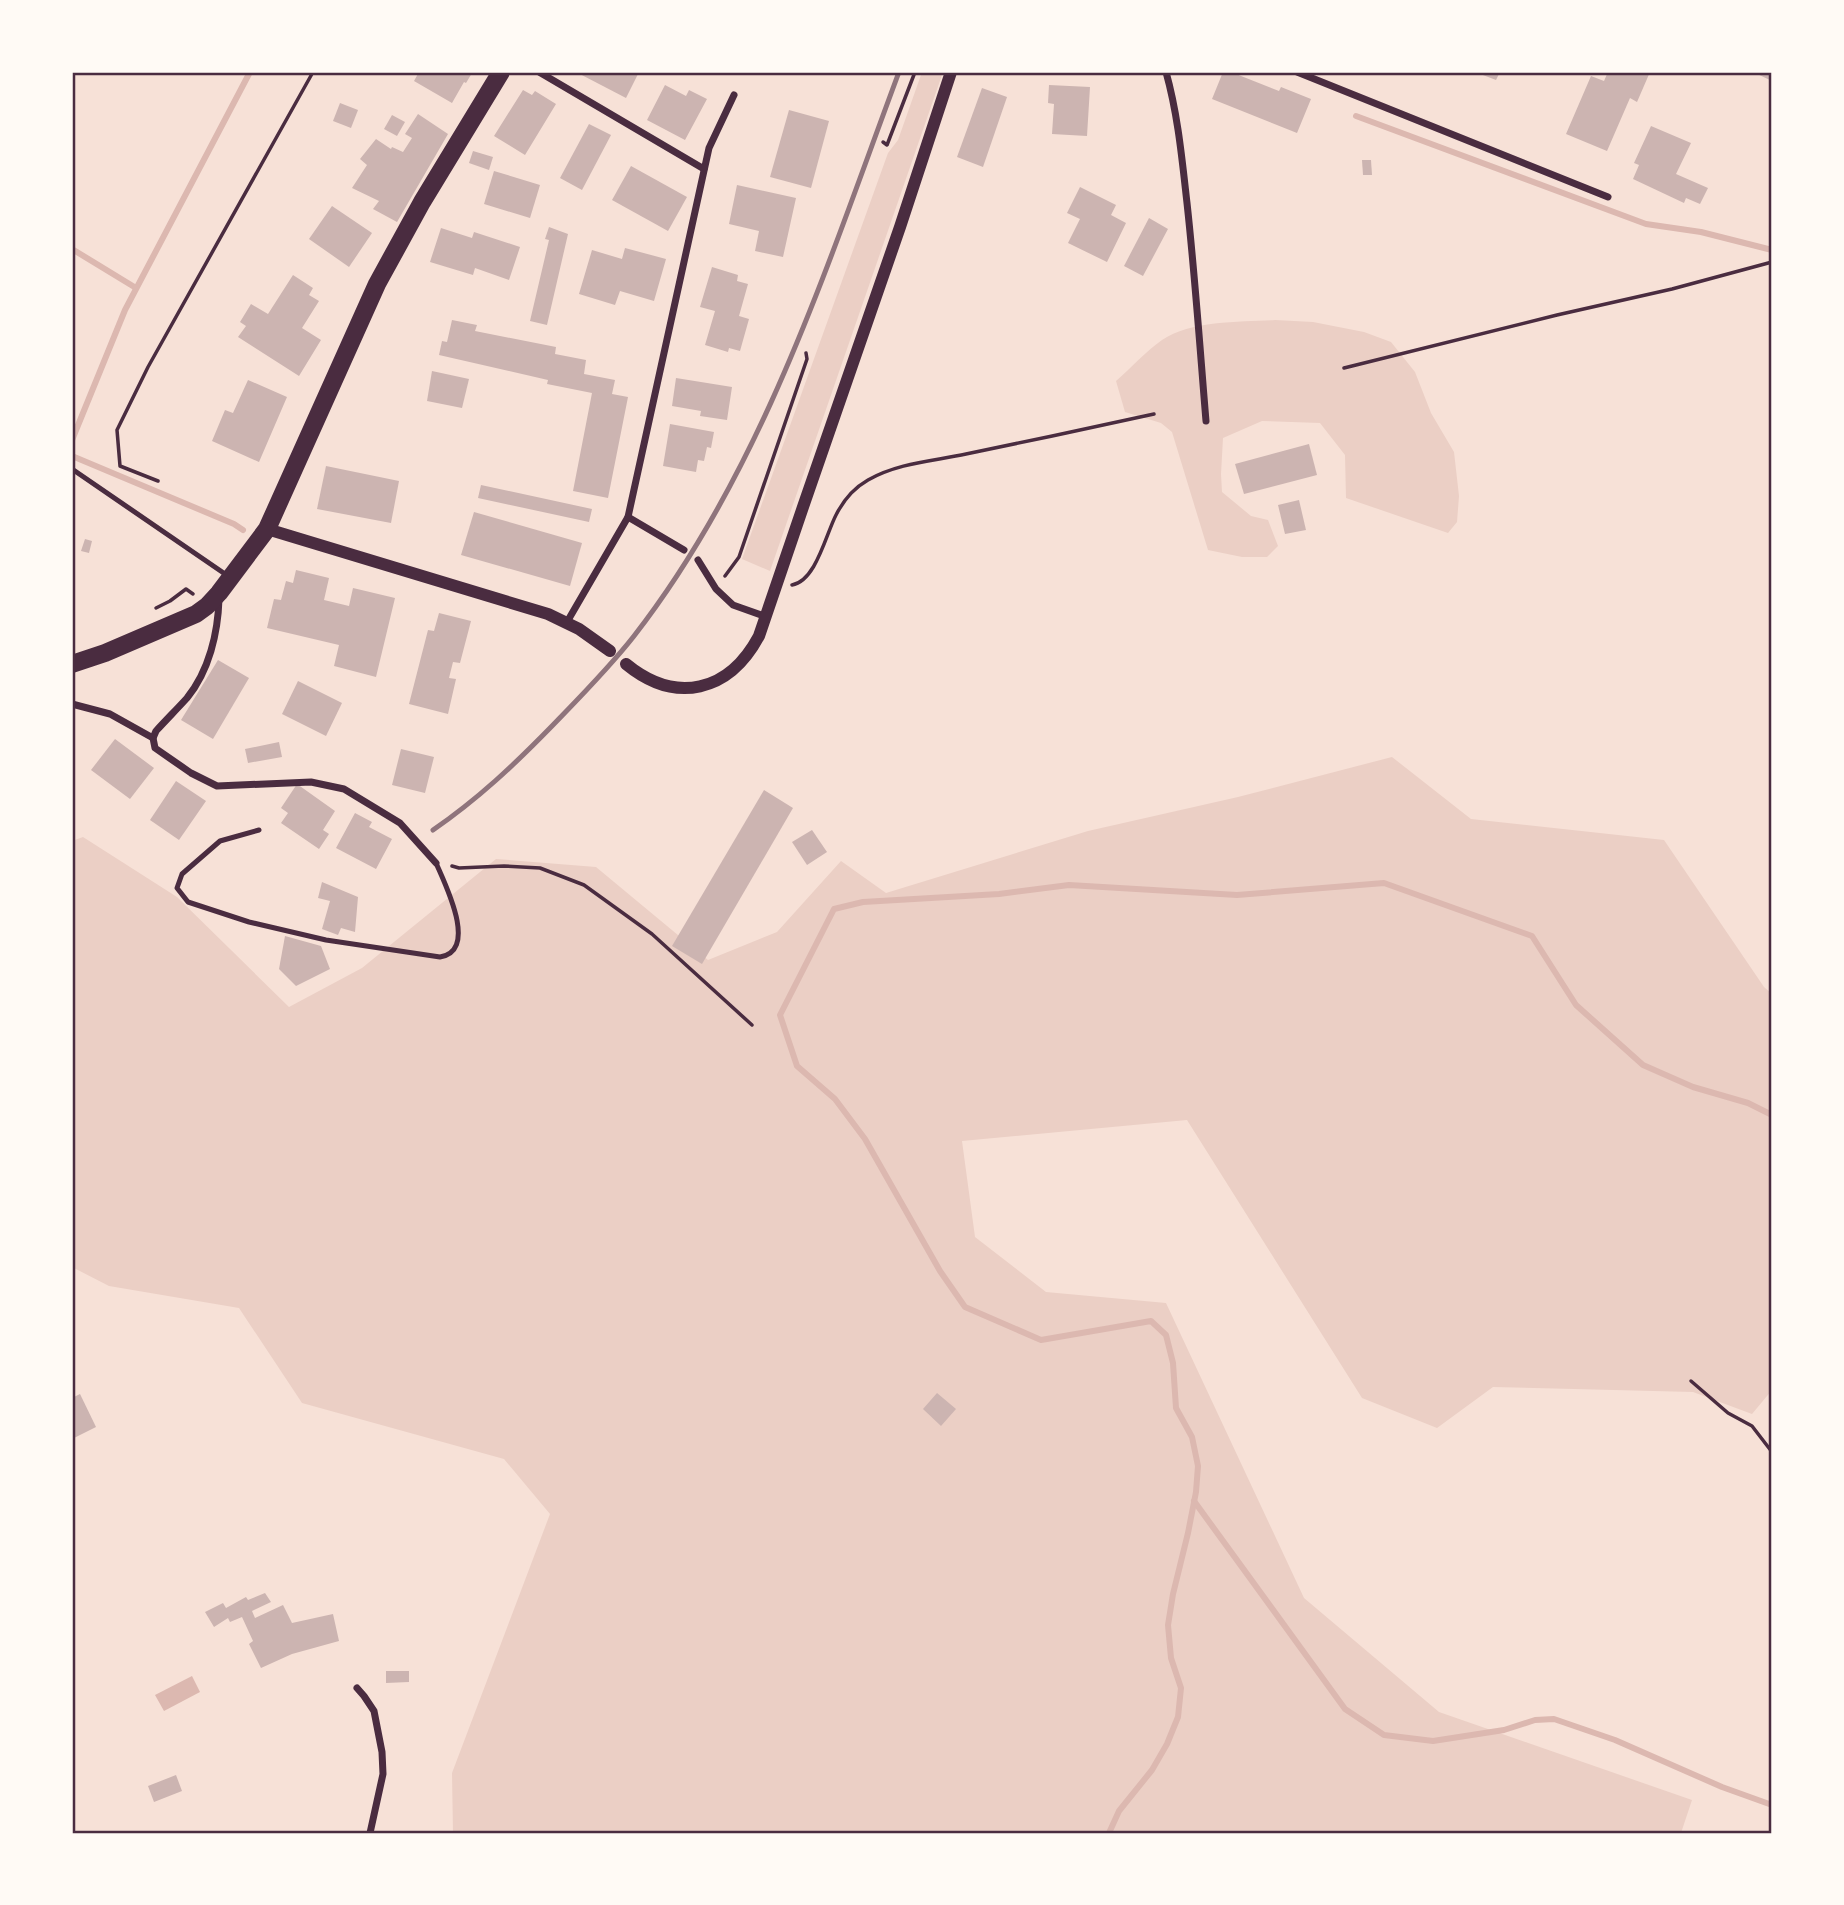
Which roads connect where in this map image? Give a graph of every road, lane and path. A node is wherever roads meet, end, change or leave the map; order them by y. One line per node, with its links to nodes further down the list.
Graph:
1 (313, 72): 18 (path)
2 (501, 72): 20 (main road)
3 (539, 72): 10 (street)
4 (915, 72): 9 (path)
5 (951, 72): 25 (street)
6 (1166, 72): 16 (street)
7 (1297, 72): 11 (street)
8 (734, 95): 10 (street)
9 (883, 142)
10 (704, 169): 19 (street)
11 (1608, 197)
12 (1772, 262): 14 (path)
13 (806, 353): 24 (path)
14 (1345, 368)
15 (1154, 414): 25 (path)
16 (1206, 421)
17 (72, 469): 23 (lane)
18 (158, 481)
19 (628, 517): 21 (street); 28 (street)
20 (267, 529): 23 (main road); 28 (street)
21 (684, 550)
22 (698, 561): 24 (street)
23 (232, 578): 26 (main road)
24 (716, 589): 27 (street)
25 (775, 589): 27 (street)
26 (219, 593): 30 (main road); 33 (street)
27 (767, 617): 31 (street)
28 (567, 622): 29 (street)
29 (610, 651)
30 (72, 664)
31 (626, 664)
32 (72, 704): 33 (street)
33 (153, 738): 35 (street)
34 (259, 830): 35 (lane)
35 (436, 863): 36 (path)
36 (752, 1025)
37 (1691, 1381): 38 (path)
38 (1772, 1452)
39 (357, 1688): 40 (street)
40 (370, 1833)

